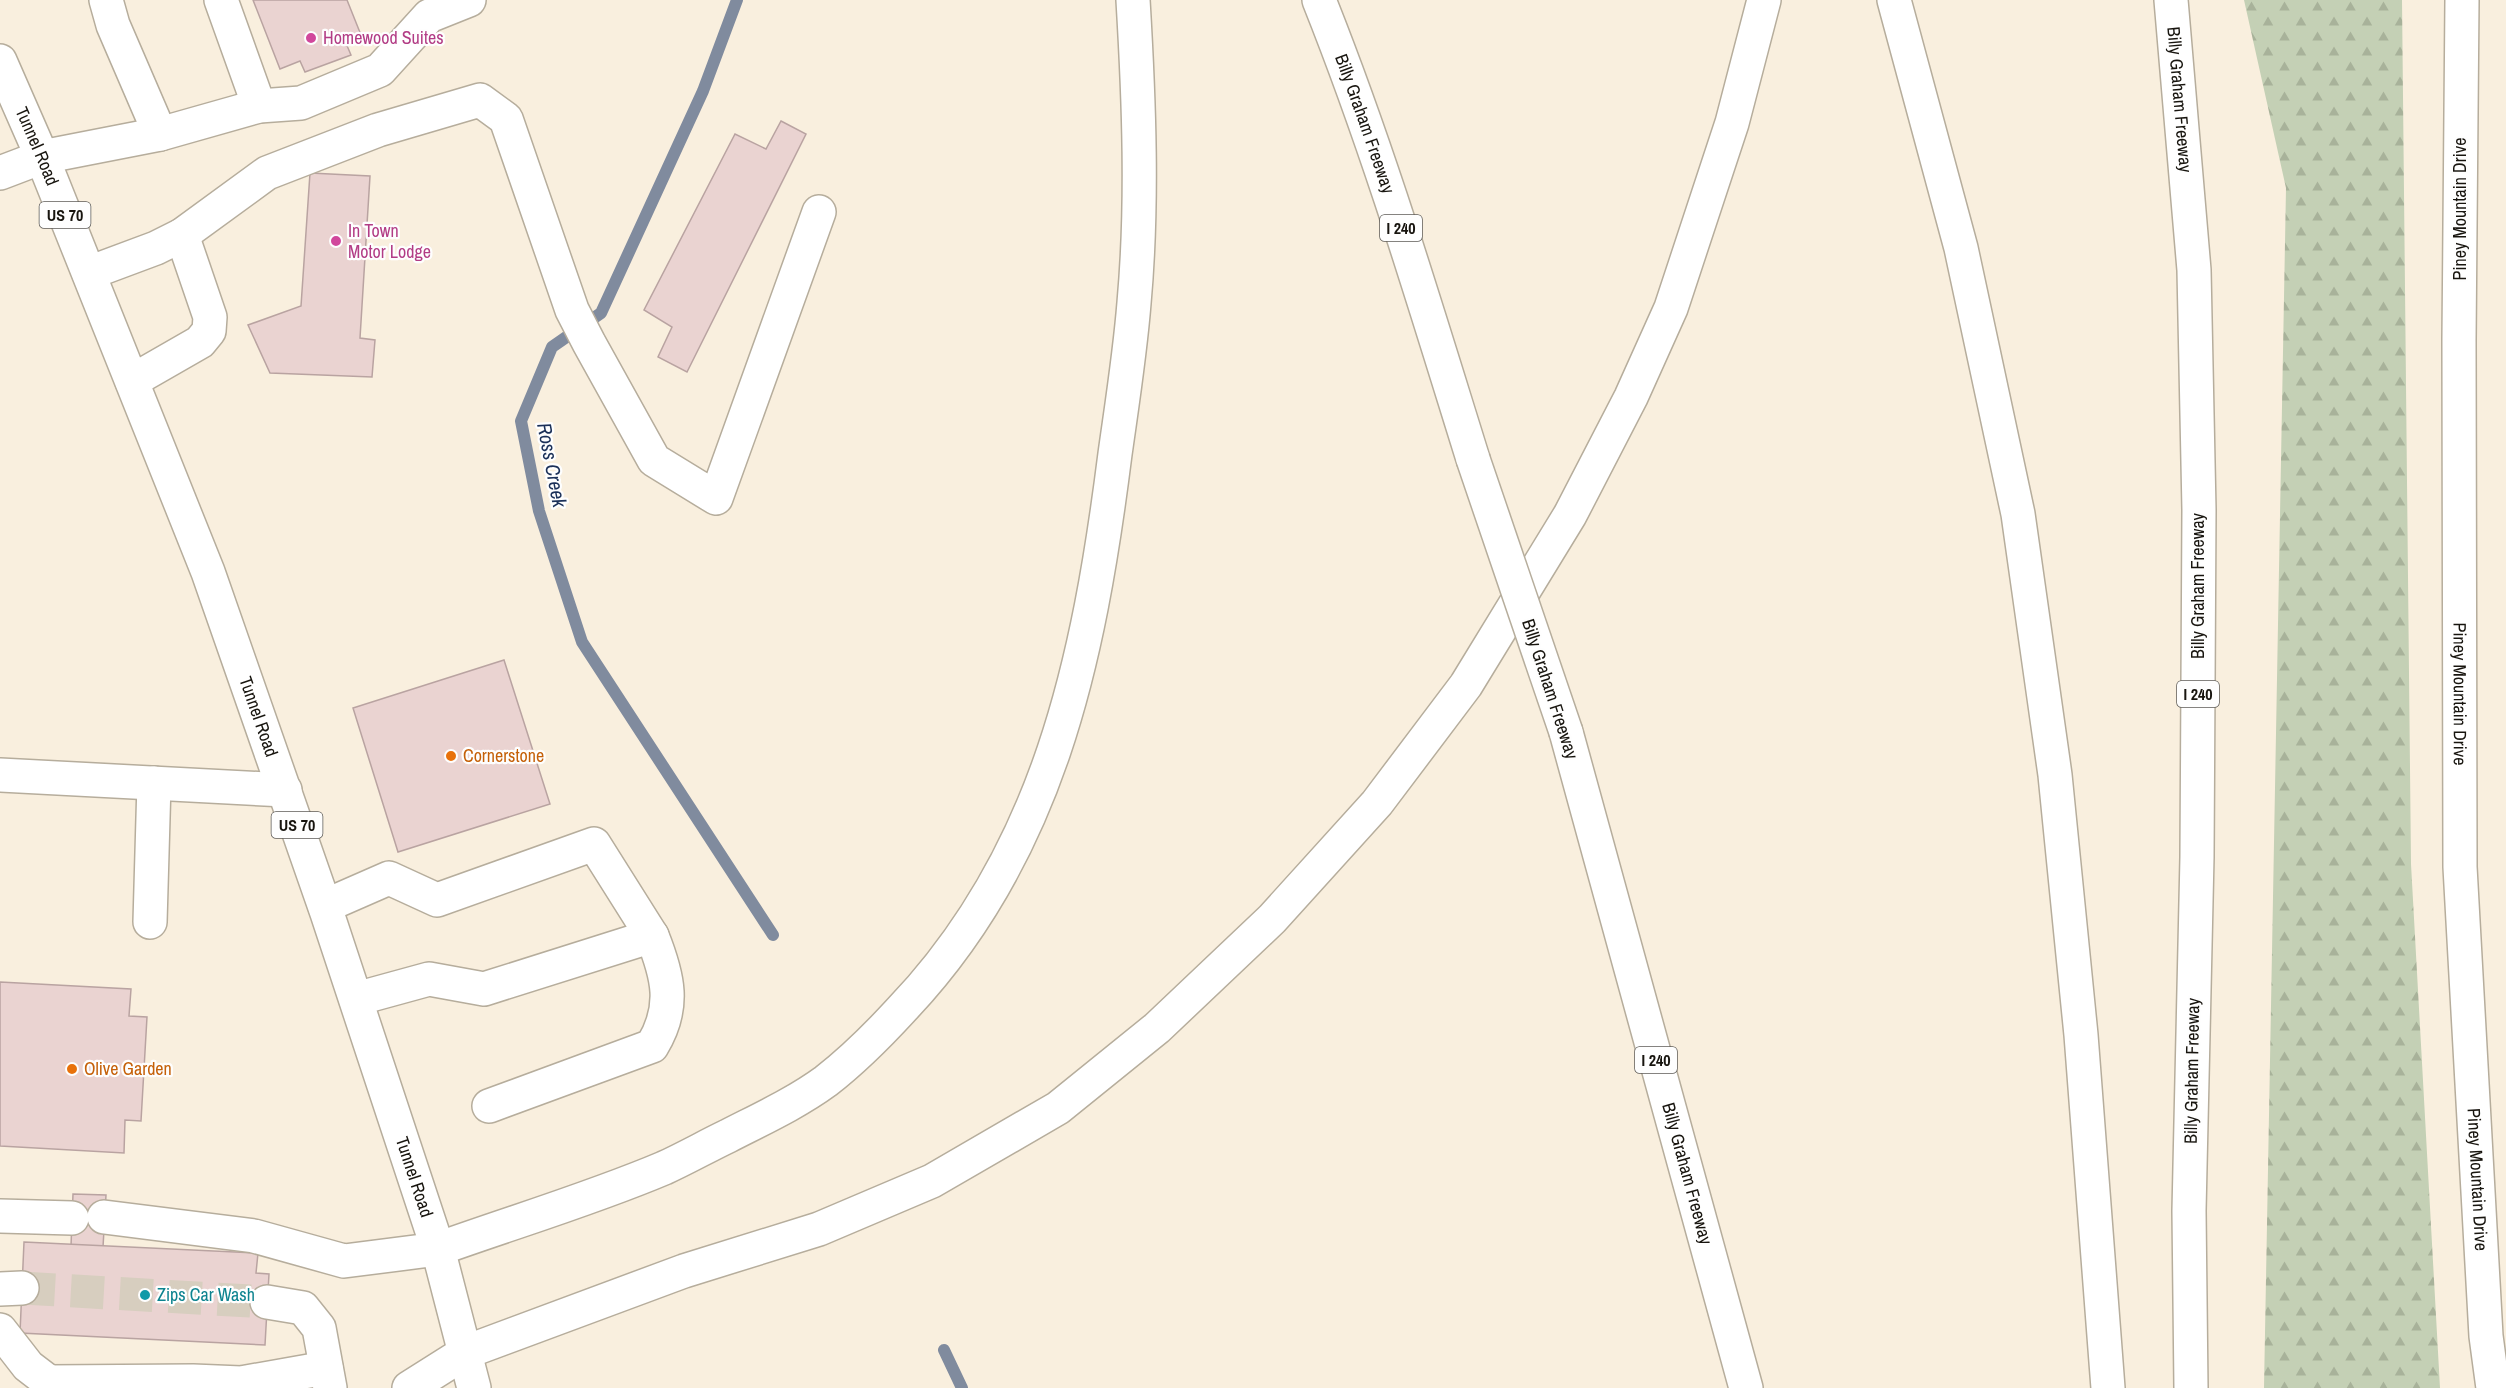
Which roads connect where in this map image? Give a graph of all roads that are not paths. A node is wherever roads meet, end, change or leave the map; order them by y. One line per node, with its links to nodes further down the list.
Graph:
1 (105, 0): 15 (main road)
2 (221, 0): 14 (main road)
3 (469, 0): 11 (main road)
4 (1134, 0): 33 (main road)
5 (1319, 0): 12 (main road, Billy Graham Freeway / I 240)
6 (1335, 0): 12 (main road)
7 (1764, 0): 36 (main road)
8 (1894, 0): 42 (main road)
9 (2171, 0): 43 (main road, Billy Graham Freeway / I 240)
10 (2462, 0): 44 (main road, Piney Mountain Drive)
11 (426, 8): 14 (main road)
12 (1338, 48): 41 (main road, Billy Graham Freeway / I 240, bridge)
13 (0, 61): 16 (main road, Tunnel Road / US 70)
14 (259, 106): 15 (main road)
15 (160, 134): 16 (main road)
16 (42, 157): 17 (main road); 20 (main road, Tunnel Road / US 70)
17 (0, 172)
18 (819, 212): 19 (main road)
19 (182, 236): 20 (main road); 21 (main road)
20 (89, 273): 21 (main road, Tunnel Road / US 70)
21 (132, 381): 24 (main road, Tunnel Road / US 70)
22 (0, 775): 23 (main road)
23 (154, 783): 24 (main road); 26 (main road)
24 (285, 790): 25 (main road, Tunnel Road / US 70)
25 (325, 906): 27 (main road); 28 (main road, Tunnel Road / US 70)
26 (150, 922)
27 (652, 936): 28 (main road); 29 (main road)
28 (356, 999): 33 (main road, Tunnel Road / US 70)
29 (489, 1106)
30 (0, 1216): 32 (main road)
31 (105, 1217): 33 (main road)
32 (72, 1218)
33 (438, 1249): 36 (main road, Tunnel Road / US 70)
34 (267, 1302): 37 (main road)
35 (0, 1330): 38 (main road)
36 (466, 1352): 39 (main road); 40 (main road, Tunnel Road / US 70)
37 (328, 1378): 38 (main road)
38 (48, 1385)
39 (408, 1388)
40 (474, 1388)
41 (1746, 1388)
42 (2108, 1388)
43 (2191, 1388)
44 (2493, 1388)

